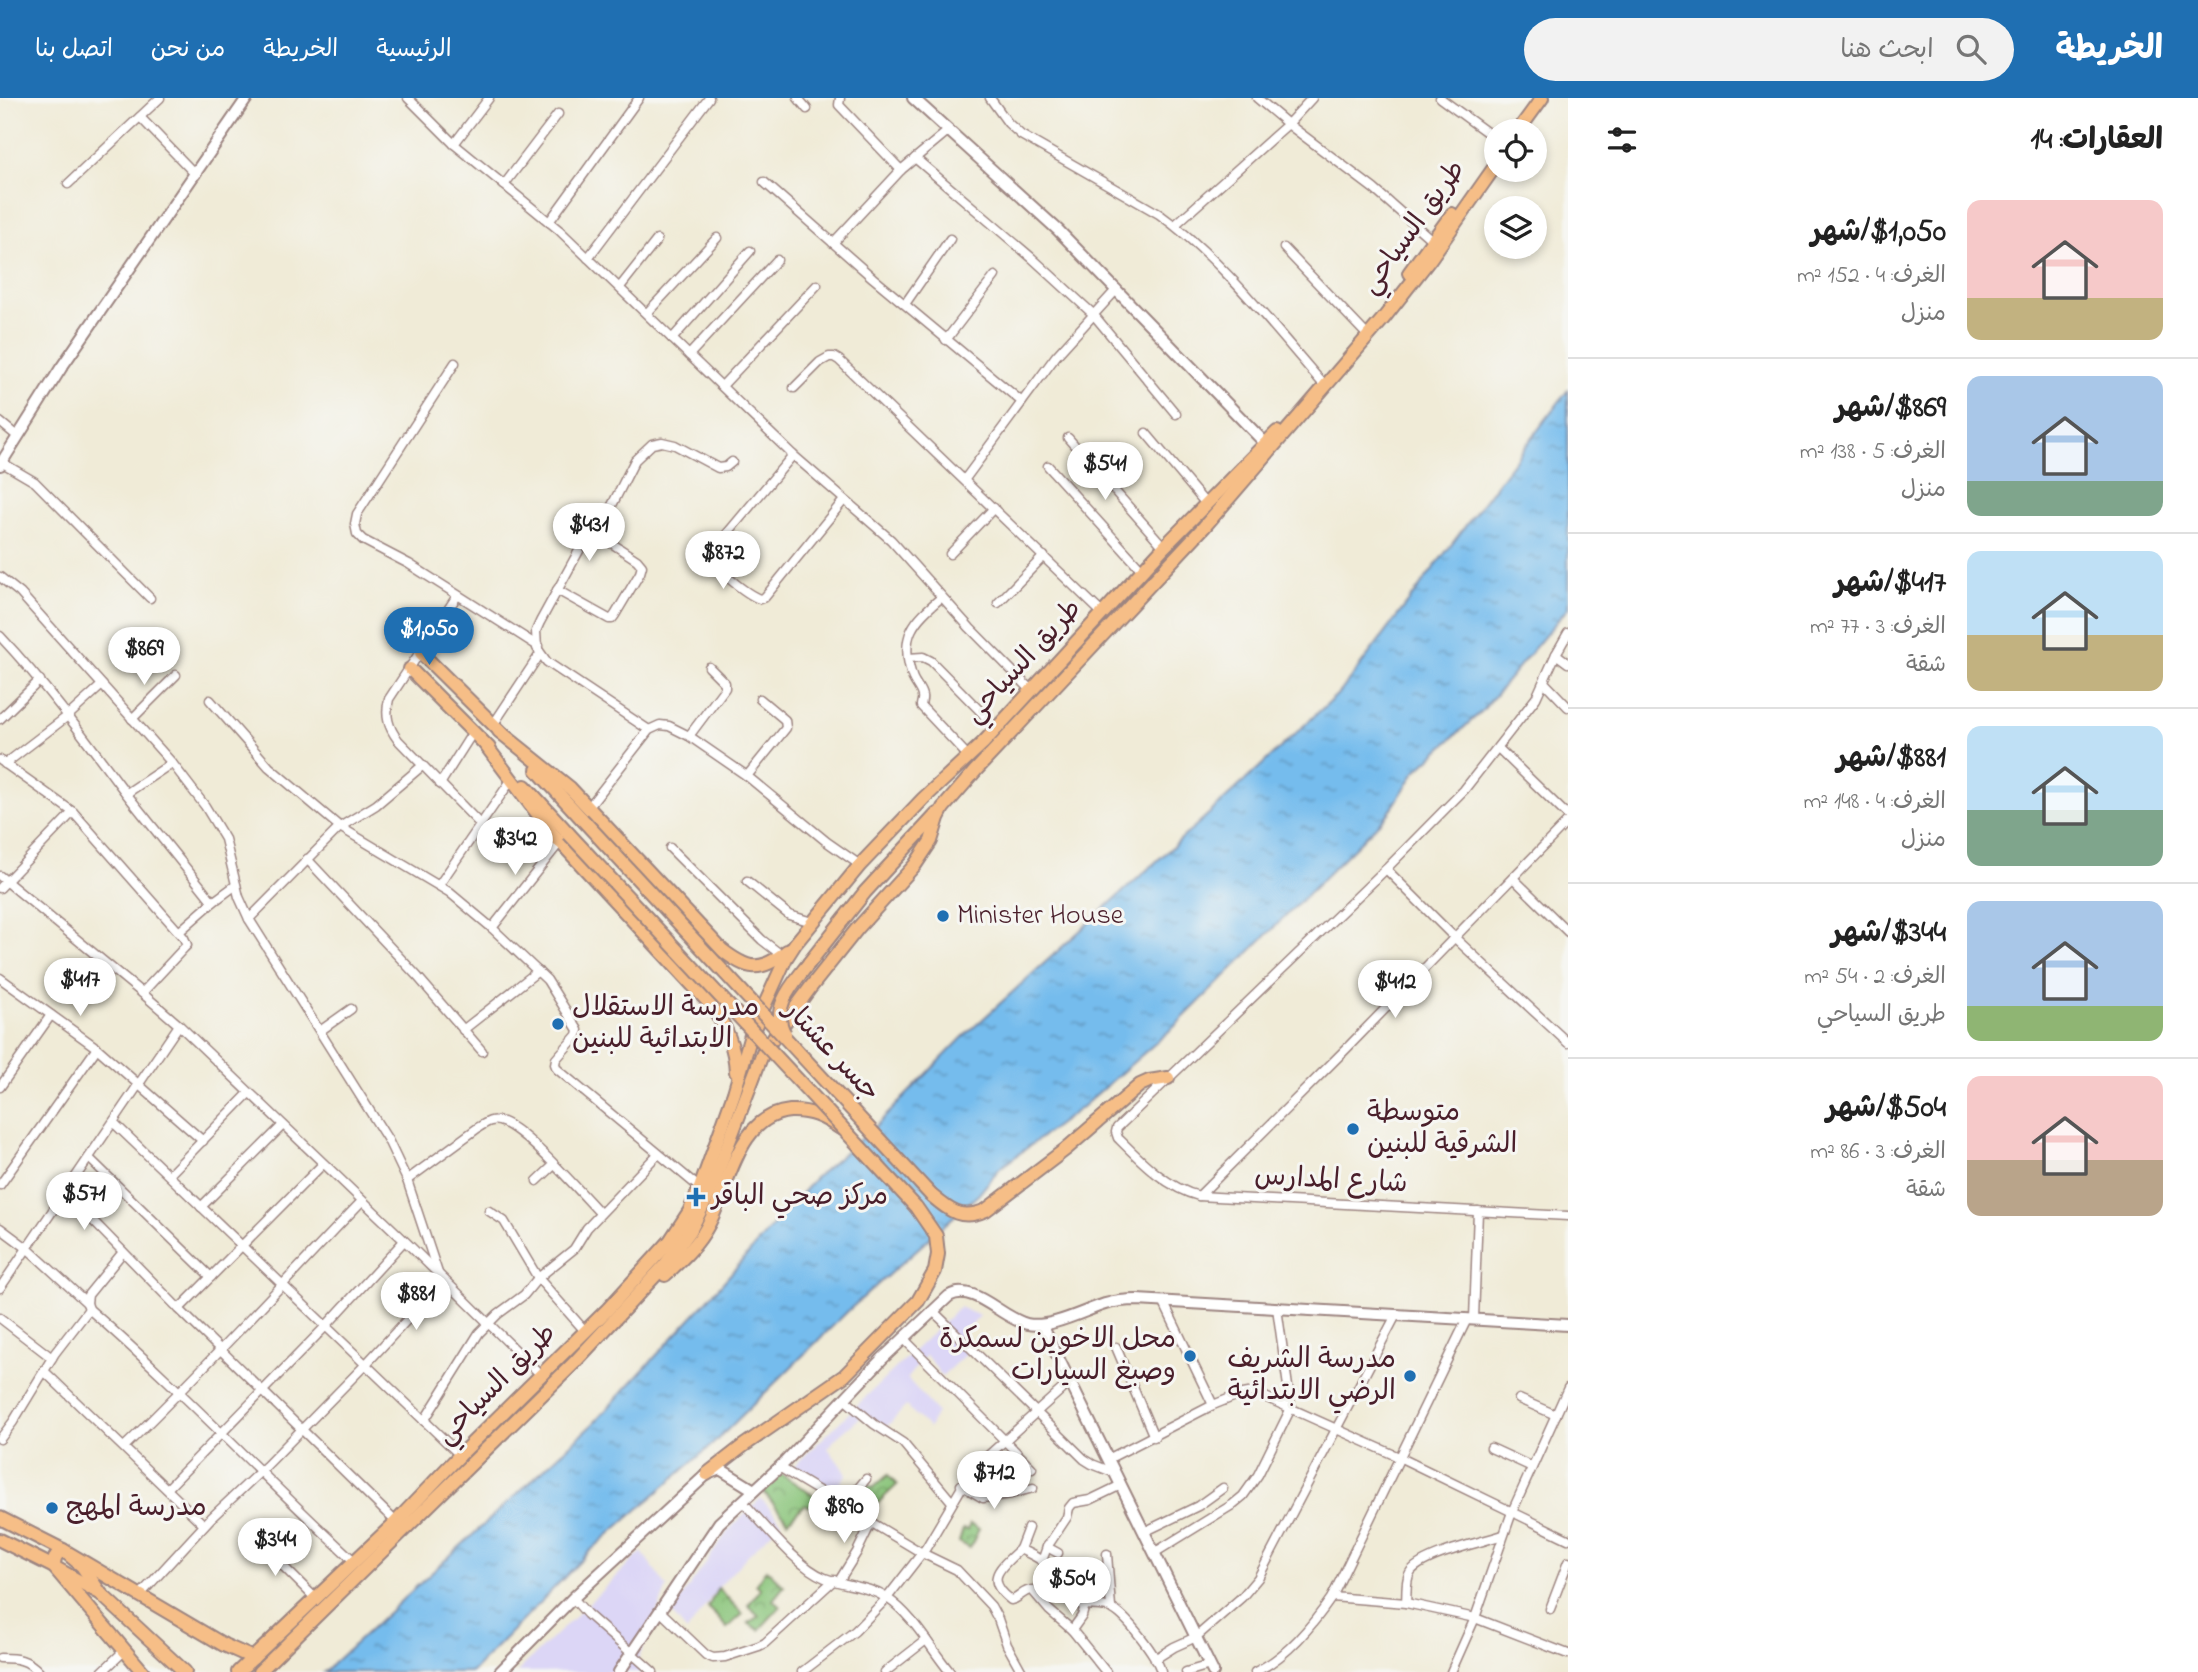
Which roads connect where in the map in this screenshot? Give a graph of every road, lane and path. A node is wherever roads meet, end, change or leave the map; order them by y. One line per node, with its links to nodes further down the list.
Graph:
1 (160, 98): 17 (street)
2 (247, 98): 26 (street)
3 (408, 98): 22 (street)
4 (489, 98): 22 (street)
5 (639, 98): 31 (street)
6 (709, 98): 40 (street)
7 (798, 98): 15 (street)
8 (840, 98): 24 (street)
9 (913, 98): 20 (street)
10 (1257, 98): 19 (street)
11 (1312, 98): 19 (street)
12 (1440, 98): 21 (street)
13 (1542, 98): 18 (main road)
14 (995, 100): 32 (street)
15 (807, 109)
16 (558, 114): 30 (street)
17 (140, 117): 26 (street); 29 (street)
18 (1527, 119)
19 (1288, 124): 32 (street); 36 (street)
20 (948, 130): 23 (street); 45 (street)
21 (1484, 130)
22 (454, 144): 30 (street)
23 (915, 158): 24 (street); 48 (street)
24 (901, 170): 37 (street)
25 (1484, 172): 36 (main road, طريق السياحي)
26 (196, 175): 62 (street)
27 (765, 182): 37 (street)
28 (1484, 182): 49 (main road, طريق السياحي)
29 (68, 184)
30 (504, 185): 31 (street)
31 (550, 222): 40 (street)
32 (1175, 225): 55 (street)
33 (717, 238): 47 (street)
34 (950, 239): 46 (street)
35 (657, 240): 44 (street)
36 (1432, 240): 49 (main road, طريق السياحي)
37 (833, 243): 46 (street)
38 (1284, 248): 49 (street)
39 (750, 251): 50 (street)
40 (588, 258): 44 (street)
41 (777, 260): 52 (street)
42 (995, 276): 51 (street)
43 (817, 285): 54 (street)
44 (620, 287): 47 (street)
45 (1117, 289): 48 (street); 64 (street)
46 (905, 304): 51 (street)
47 (648, 313): 50 (street)
48 (1093, 314): 57 (street); 59 (street)
49 (1371, 332): 55 (main road, طريق السياحي)
50 (672, 339): 52 (street)
51 (946, 340): 57 (street)
52 (689, 355): 54 (street)
53 (455, 363): 80 (street)
54 (722, 386): 65 (street)
55 (1325, 386): 58 (main road, طريق السياحي)
56 (794, 388): 69 (street)
57 (1022, 402): 69 (street)
58 (1307, 407): 64 (main road, طريق السياحي); 120 (main road, طريق السياحي)
59 (1175, 414)
60 (0, 422): 62 (street)
61 (1146, 433): 71 (street)
62 (17, 436): 67 (street)
63 (1068, 439): 74 (street)
64 (1265, 443): 71 (main road, طريق السياحي)
65 (793, 455): 70 (street); 70 (street)
66 (732, 461): 73 (street)
67 (1, 464): 82 (street)
68 (1048, 466): 77 (street)
69 (965, 479): 72 (street)
70 (844, 499): 81 (street)
71 (1206, 504): 74 (main road, طريق السياحي)
72 (994, 508): 75 (street); 76 (street)
73 (596, 533): 79 (street); 79 (street)
74 (1164, 547): 77 (main road, طريق السياحي)
75 (950, 554)
76 (1044, 556): 83 (street); 84 (street)
77 (1142, 570): 84 (main road, طريق السياحي)
78 (0, 577): 97 (street)
79 (557, 590): 87 (street)
80 (457, 596): 87 (street); 88 (street)
81 (942, 597): 90 (street); 98 (street)
82 (150, 598)
83 (998, 603)
84 (1103, 614): 98 (main road, طريق السياحي)
85 (1568, 633): 89 (street)
86 (0, 636): 95 (street)
87 (539, 650): 105 (street); 106 (street)
88 (421, 653): 93 (street); 105 (main road)
89 (1556, 654): 91 (street); 96 (street)
90 (908, 657): 107 (street); 112 (street)
91 (1568, 663)
92 (709, 667): 109 (street)
93 (410, 668): 108 (main road); 115 (street)
94 (176, 675): 104 (street)
95 (40, 680): 102 (street); 103 (street)
96 (1544, 682): 101 (street); 111 (street)
97 (102, 685): 102 (street); 104 (street)
98 (1032, 691): 107 (main road, طريق السياحي)
99 (760, 699): 116 (street)
100 (210, 700): 125 (street)
101 (1568, 707)
102 (69, 715): 113 (street); 119 (street)
103 (0, 719)
104 (132, 719): 114 (street)
105 (496, 728): 121 (main road); 155 (main road, جسر عشتار, bridge)
106 (649, 730): 109 (street); 121 (street)
107 (994, 731): 112 (main road, طريق السياحي)
108 (473, 732): 110 (main road); 118 (street)
109 (688, 736): 116 (street)
110 (484, 743): 117 (main road); 126 (main road)
111 (1498, 748): 123 (street); 130 (street)
112 (969, 757): 129 (main road, طريق السياحي)
113 (3, 762): 122 (street)
114 (172, 763): 119 (street); 134 (street)
115 (422, 766): 118 (street); 125 (street)
116 (747, 776): 129 (street)
117 (512, 779): 124 (street); 126 (main road)
118 (440, 784): 124 (street)
119 (127, 793): 136 (street)
120 (949, 800): 155 (main road, bridge); 209 (main road, طريق السياحي)
121 (589, 807): 143 (main road)
122 (73, 812): 133 (street); 140 (street)
123 (1568, 819): 131 (street)
124 (480, 824): 135 (street)
125 (340, 827): 128 (street); 135 (street)
126 (565, 838): 139 (street); 160 (main road); 164 (main road, جسر عشتار, bridge)
127 (670, 848): 143 (street)
128 (307, 859): 137 (street); 150 (street)
129 (860, 864): 138 (main road, طريق السياحي)
130 (1386, 869): 142 (street); 156 (street)
131 (1513, 878): 141 (street); 142 (street)
132 (747, 881): 138 (street)
133 (2, 882): 146 (street)
134 (236, 885): 136 (street); 137 (street)
135 (439, 885): 139 (street)
136 (213, 902): 140 (street)
137 (249, 919): 151 (street)
138 (812, 922): 143 (main road, طريق السياحي)
139 (492, 928): 144 (street)
140 (180, 931): 146 (street)
141 (1568, 932)
142 (1455, 938): 152 (street); 175 (street)
143 (784, 957): 160 (main road, طريق السياحي)
144 (538, 971): 150 (street); 165 (street)
145 (0, 978): 148 (street)
146 (142, 993): 149 (street)
147 (351, 1009): 151 (street)
148 (51, 1015): 153 (street); 158 (street)
149 (179, 1025): 157 (street); 159 (street)
150 (463, 1030): 154 (street)
151 (320, 1031): 170 (street)
152 (1568, 1044)
153 (97, 1048): 157 (street); 172 (street)
154 (482, 1051)
155 (800, 1055): 156 (main road, جسر عشتار, bridge)
156 (1168, 1078): 175 (street, شارع المدارس)
157 (140, 1084): 161 (street); 163 (street)
158 (0, 1087)
159 (249, 1093): 162 (street); 163 (street)
160 (734, 1093): 173 (main road, طريق السياحي)
161 (114, 1123): 166 (street); 169 (street)
162 (283, 1125): 167 (street); 177 (street)
163 (203, 1141): 169 (street)
164 (856, 1141): 209 (main road, bridge); 241 (main road, جسر عشتار, bridge)
165 (658, 1154): 173 (street); 180 (street)
166 (89, 1158): 174 (street); 187 (street)
167 (323, 1164): 176 (street); 184 (street)
168 (554, 1165): 170 (street); 171 (street); 180 (street)
169 (169, 1174): 177 (street)
170 (407, 1180): 188 (street)
171 (537, 1181)
172 (0, 1185)
173 (700, 1188): 204 (main road, طريق السياحي)
174 (65, 1192): 185 (street); 186 (street)
175 (1199, 1196): 178 (street, شارع المدارس)
176 (362, 1201): 183 (street); 190 (street)
177 (201, 1207): 184 (street)
178 (1478, 1211): 181 (street, شارع المدارس); 199 (street)
179 (489, 1212): 189 (street)
180 (600, 1213): 189 (street)
181 (1568, 1216)
182 (0, 1228): 185 (street)
183 (404, 1241): 188 (street); 203 (street)
184 (242, 1247): 187 (street); 190 (street)
185 (27, 1248): 191 (street); 193 (street)
186 (124, 1252): 193 (street); 194 (street)
187 (211, 1277): 194 (street)
188 (441, 1277): 200 (street); 210 (street)
189 (538, 1278): 200 (street); 204 (street)
190 (281, 1284): 203 (street); 207 (street)
191 (0, 1288)
192 (1163, 1301): 195 (street); 201 (street); 220 (street)
193 (88, 1306): 208 (street); 217 (street)
194 (179, 1308): 207 (street)
195 (1277, 1308): 197 (street); 221 (street)
196 (933, 1311): 201 (street); 205 (street); 222 (street)
197 (1396, 1315): 199 (street); 225 (street)
198 (0, 1318): 208 (street)
199 (1471, 1319): 202 (street); 234 (street)
200 (488, 1323): 212 (street); 224 (street)
201 (1042, 1325): 213 (street)
202 (1568, 1325)
203 (326, 1328): 210 (street); 216 (street)
204 (585, 1331): 212 (main road, طريق السياحي)
205 (904, 1338): 219 (street); 230 (street)
206 (1116, 1347): 228 (street)
207 (220, 1348): 216 (street); 217 (street)
208 (52, 1358): 211 (street)
209 (574, 1363): 214 (main road, طريق السياحي)
210 (366, 1364): 224 (street); 226 (street)
211 (44, 1371): 229 (street); 231 (street)
212 (541, 1375): 214 (main road); 233 (main road, طريق السياحي)
213 (1070, 1382): 222 (street); 235 (street)
214 (550, 1386): 308 (main road, طريق السياحي)
215 (1568, 1388): 223 (street)
216 (264, 1392): 226 (street); 227 (street)
217 (180, 1393): 227 (street); 231 (street)
218 (1519, 1398): 223 (street)
219 (844, 1399): 236 (street); 250 (street)
220 (1213, 1405): 221 (street); 228 (street)
221 (1291, 1408): 225 (street); 269 (street)
222 (1035, 1412): 230 (street); 240 (street)
223 (1556, 1415): 237 (street)
224 (424, 1421): 233 (street)
225 (1336, 1428): 234 (street); 294 (street)
226 (303, 1429): 239 (street); 255 (street)
227 (223, 1434): 239 (street); 247 (street)
228 (1154, 1437): 235 (street)
229 (0, 1439)
230 (1004, 1440): 238 (street); 243 (street)
231 (124, 1447): 247 (street)
232 (1491, 1448): 237 (street)
233 (460, 1455): 255 (main road, طريق السياحي)
234 (1401, 1458): 252 (street); 281 (street)
235 (1108, 1459): 240 (street)
236 (779, 1467): 248 (street); 251 (street)
237 (1532, 1467): 252 (street)
238 (1032, 1468)
239 (260, 1472): 256 (street); 272 (street)
240 (1115, 1473): 244 (street)
241 (707, 1474): 248 (street); 283 (street)
242 (866, 1479): 251 (street)
243 (961, 1485): 245 (street); 250 (street)
244 (1121, 1485): 258 (street); 264 (street)
245 (1033, 1488)
246 (1223, 1488): 258 (street)
247 (167, 1489): 256 (street)
248 (754, 1490): 249 (street)
249 (742, 1501): 277 (street); 291 (street)
250 (952, 1502): 267 (street)
251 (844, 1505): 254 (street)
252 (1512, 1512): 259 (street); 261 (street)
253 (0, 1518): 263 (main road)
254 (872, 1521): 267 (street); 277 (street)
255 (396, 1522): 272 (main road, طريق السياحي)
256 (204, 1525): 279 (street)
257 (1028, 1528): 265 (street)
258 (1144, 1532): 269 (street)
259 (1503, 1535): 286 (street); 292 (street)
260 (268, 1537): 282 (street)
261 (1568, 1539)
262 (0, 1540): 271 (main road)
263 (50, 1544): 266 (main road); 271 (main road)
264 (1047, 1547): 268 (street); 273 (street)
265 (1020, 1549): 273 (street); 280 (street)
266 (63, 1550): 275 (main road); 278 (main road); 279 (main road)
267 (922, 1553): 284 (street); 288 (street)
268 (1058, 1553)
269 (1154, 1553): 294 (street)
270 (1107, 1554): 289 (street)
271 (40, 1560): 275 (main road)
272 (354, 1561): 282 (main road, طريق السياحي)
273 (1041, 1561): 285 (street)
274 (1568, 1562): 290 (street)
275 (54, 1567): 278 (main road); 296 (main road)
276 (1090, 1573): 285 (street)
277 (836, 1581): 284 (street); 291 (street)
278 (102, 1594): 306 (main road)
279 (139, 1595): 300 (main road)
280 (1004, 1595): 288 (street); 293 (street)
281 (1332, 1597): 286 (street); 319 (street)
282 (316, 1598): 300 (main road, طريق السياحي)
283 (573, 1598): 297 (street); 309 (street)
284 (887, 1598): 295 (street); 312 (street)
285 (1072, 1602): 287 (street)
286 (1406, 1603): 292 (street)
287 (1085, 1605): 289 (street); 293 (street)
288 (991, 1606): 315 (street)
289 (1111, 1608): 301 (street)
290 (1550, 1609)
291 (660, 1611): 297 (street)
292 (1475, 1618): 298 (street); 320 (street)
293 (1072, 1630): 316 (street)
294 (1196, 1637): 301 (street); 302 (street)
295 (926, 1640): 313 (street); 314 (street)
296 (125, 1650): 304 (street); 305 (main road)
297 (632, 1653): 310 (street); 311 (street)
298 (1568, 1654)
299 (0, 1658): 303 (street)
300 (253, 1658): 307 (main road, طريق السياحي)
301 (1155, 1659): 317 (street)
302 (1212, 1669): 318 (street)
303 (39, 1672)
304 (102, 1672)
305 (143, 1672)
306 (185, 1672)
307 (238, 1672)
308 (259, 1672)
309 (500, 1672)
310 (620, 1672)
311 (653, 1672)
312 (802, 1672)
313 (885, 1672)
314 (950, 1672)
315 (1022, 1672)
316 (1106, 1672)
317 (1161, 1672)
318 (1186, 1672)
319 (1255, 1672)
320 (1451, 1672)

